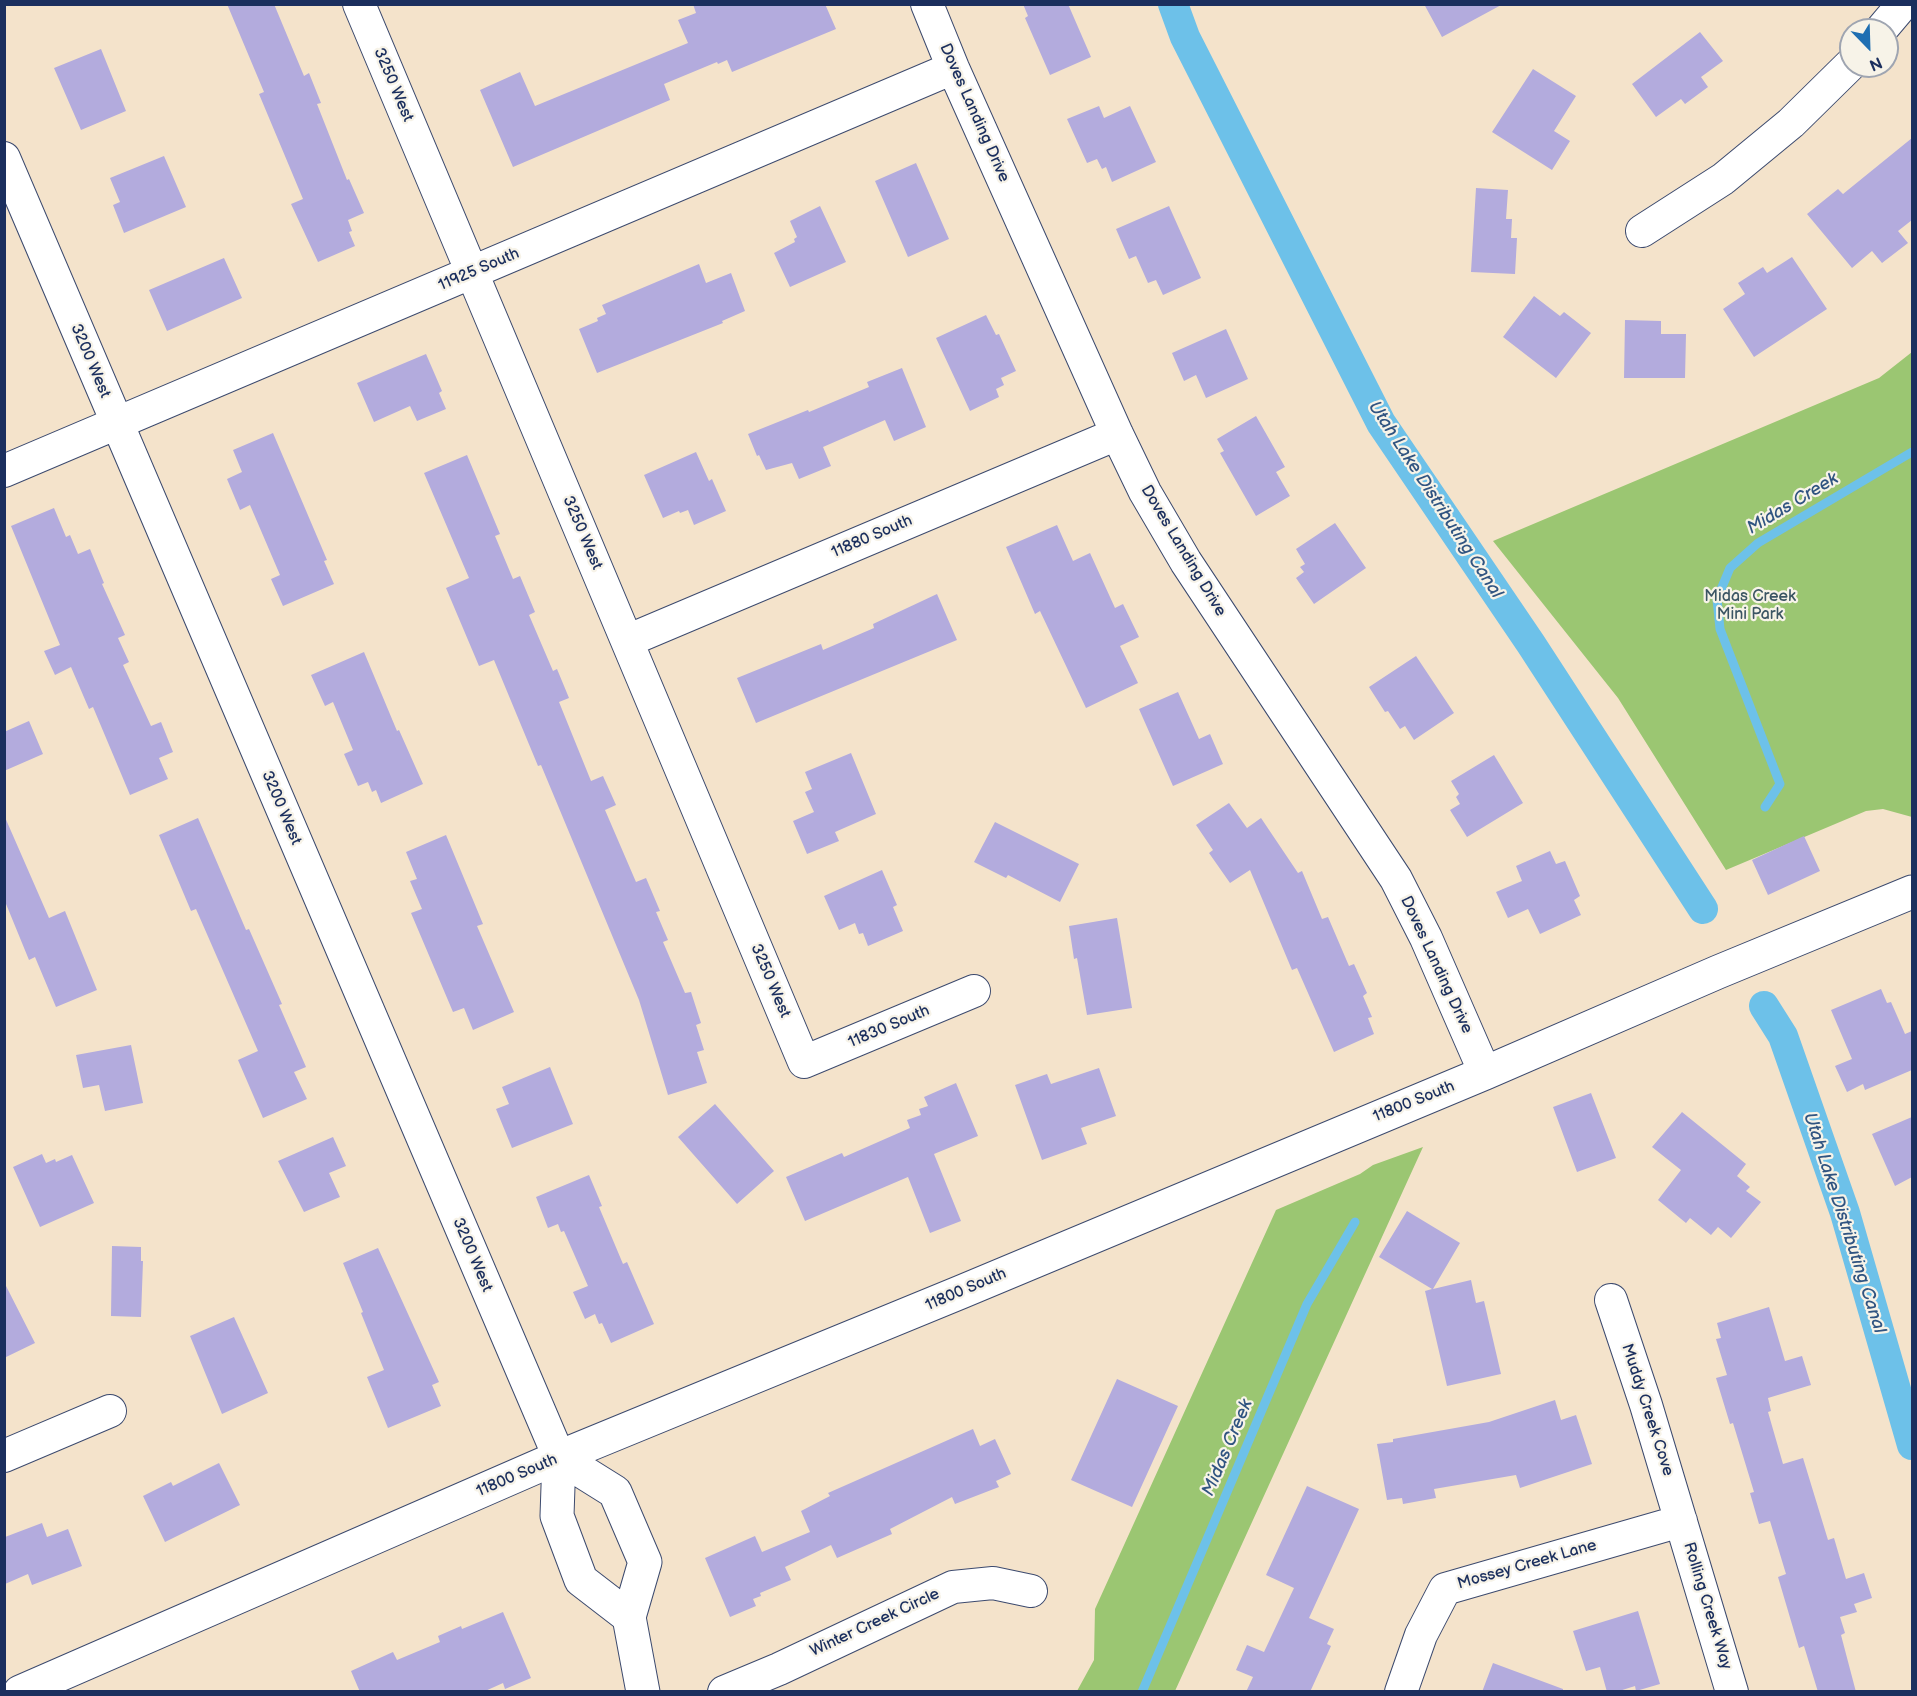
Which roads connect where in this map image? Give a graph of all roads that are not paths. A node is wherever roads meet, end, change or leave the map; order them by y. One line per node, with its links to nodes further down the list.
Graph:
1 (359, 4): 9 (street, 3250 West)
2 (927, 4): 5 (street, Doves Landing Drive)
3 (1903, 4): 4 (street)
4 (1891, 18)
5 (953, 68): 9 (street, 11925 South); 11 (street, Doves Landing Drive)
6 (1839, 76): 8 (street)
7 (4, 158): 10 (street, 3200 West)
8 (1642, 231)
9 (472, 272): 10 (street, 11925 South); 13 (street, 3250 West)
10 (117, 424): 12 (street, 11925 South); 21 (street, 3200 West)
11 (1117, 434): 13 (street, 11880 South); 17 (street, Doves Landing Drive)
12 (4, 471)
13 (627, 641): 16 (street, 3250 West)
14 (1912, 892): 17 (main road, 11800 South)
15 (974, 991): 16 (street, 11830 South)
16 (804, 1062)
17 (1485, 1073): 21 (main road, 11800 South)
18 (1611, 1300): 22 (street, Muddy Creek Cove)
19 (110, 1411): 20 (street)
20 (4, 1456)
21 (559, 1457): 24 (main road, 3200 West); 24 (main road); 25 (main road, 11800 South)
22 (1681, 1521): 28 (street, Mossey Creek Lane); 29 (street, Rolling Creek Way)
23 (1031, 1592): 27 (street, Winter Creek Circle)
24 (629, 1617): 26 (main road)
25 (20, 1692)
26 (643, 1692)
27 (724, 1692)
28 (1401, 1692)
29 (1732, 1692)

